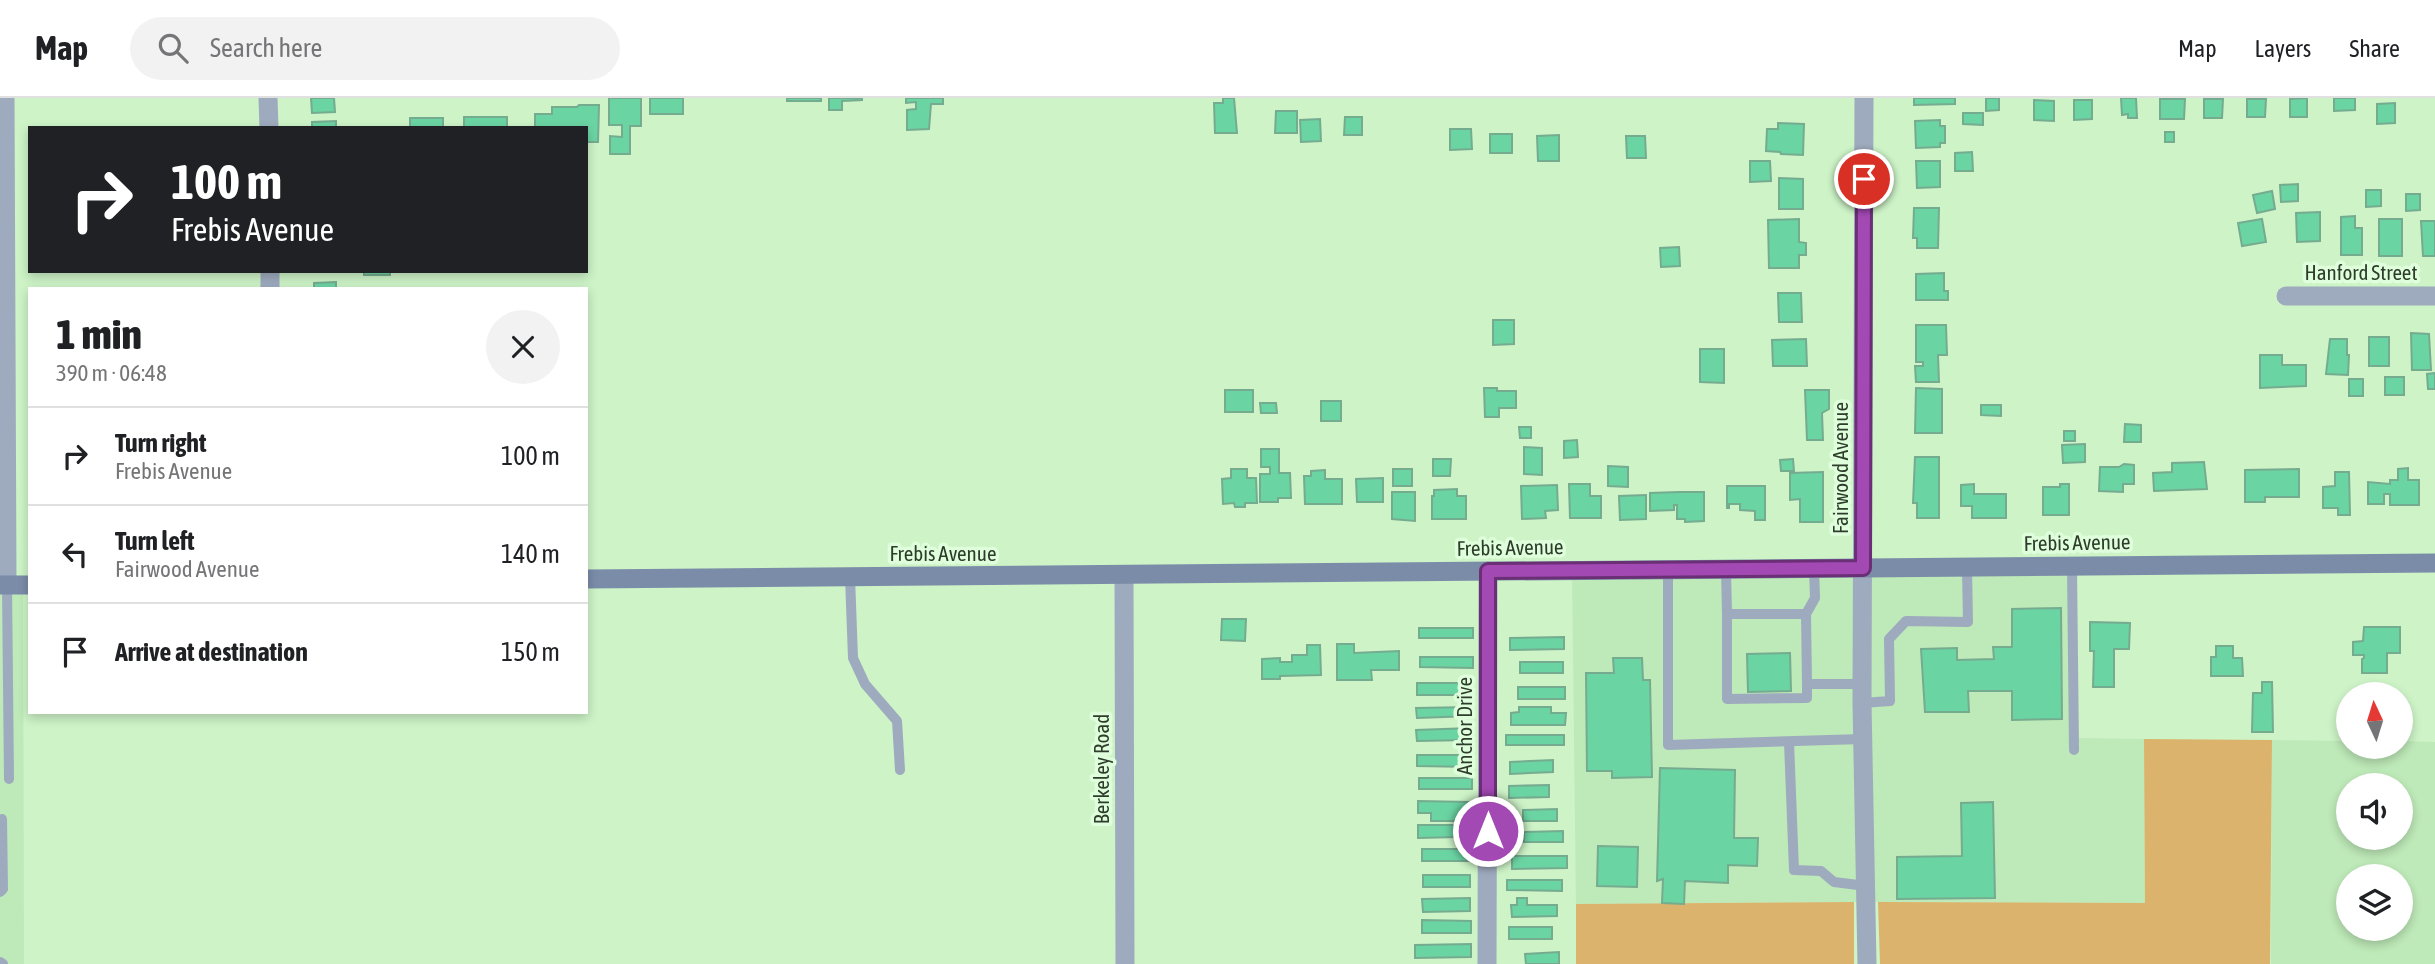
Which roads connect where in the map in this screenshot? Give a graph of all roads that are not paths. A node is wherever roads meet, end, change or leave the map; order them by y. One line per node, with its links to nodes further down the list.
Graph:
1 (5, 98): 18 (street)
2 (268, 98): 4 (street)
3 (1864, 98): 10 (street, Fairwood Avenue)
4 (268, 126)
5 (2286, 296): 6 (street, Hanford Street)
6 (2435, 296)
7 (2435, 563): 8 (main road, Frebis Avenue)
8 (2072, 566): 11 (main road, Frebis Avenue); 28 (lane)
9 (1814, 568): 10 (main road, Frebis Avenue); 13 (main road, Frebis Avenue); 21 (lane)
10 (1863, 568): 11 (main road, Frebis Avenue); 24 (street, Fairwood Avenue)
11 (1968, 568): 24 (lane)
12 (1668, 569): 13 (main road, Frebis Avenue); 14 (main road, Frebis Avenue); 27 (lane)
13 (1726, 569): 20 (lane)
14 (1488, 571): 15 (main road, Frebis Avenue); 35 (street, Anchor Drive)
15 (1125, 575): 16 (main road, Frebis Avenue); 34 (street, Berkeley Road)
16 (850, 577): 17 (main road, Frebis Avenue); 29 (lane)
17 (588, 579)
18 (3, 585): 19 (main road); 22 (lane)
19 (28, 585)
20 (1727, 614): 21 (lane); 23 (lane)
21 (1806, 614): 23 (lane)
22 (4, 651): 25 (lane)
23 (1807, 684): 24 (lane)
24 (1862, 694): 26 (street, Fairwood Avenue)
25 (4, 708): 30 (lane)
26 (1863, 739): 27 (lane); 32 (street, Fairwood Avenue)
27 (1789, 742): 32 (lane)
28 (2074, 750)
29 (900, 770)
30 (9, 779)
31 (2, 819): 33 (lane)
32 (1866, 886): 36 (street, Fairwood Avenue)
33 (0, 892)
34 (1125, 964)
35 (1487, 964)
36 (1867, 964)

